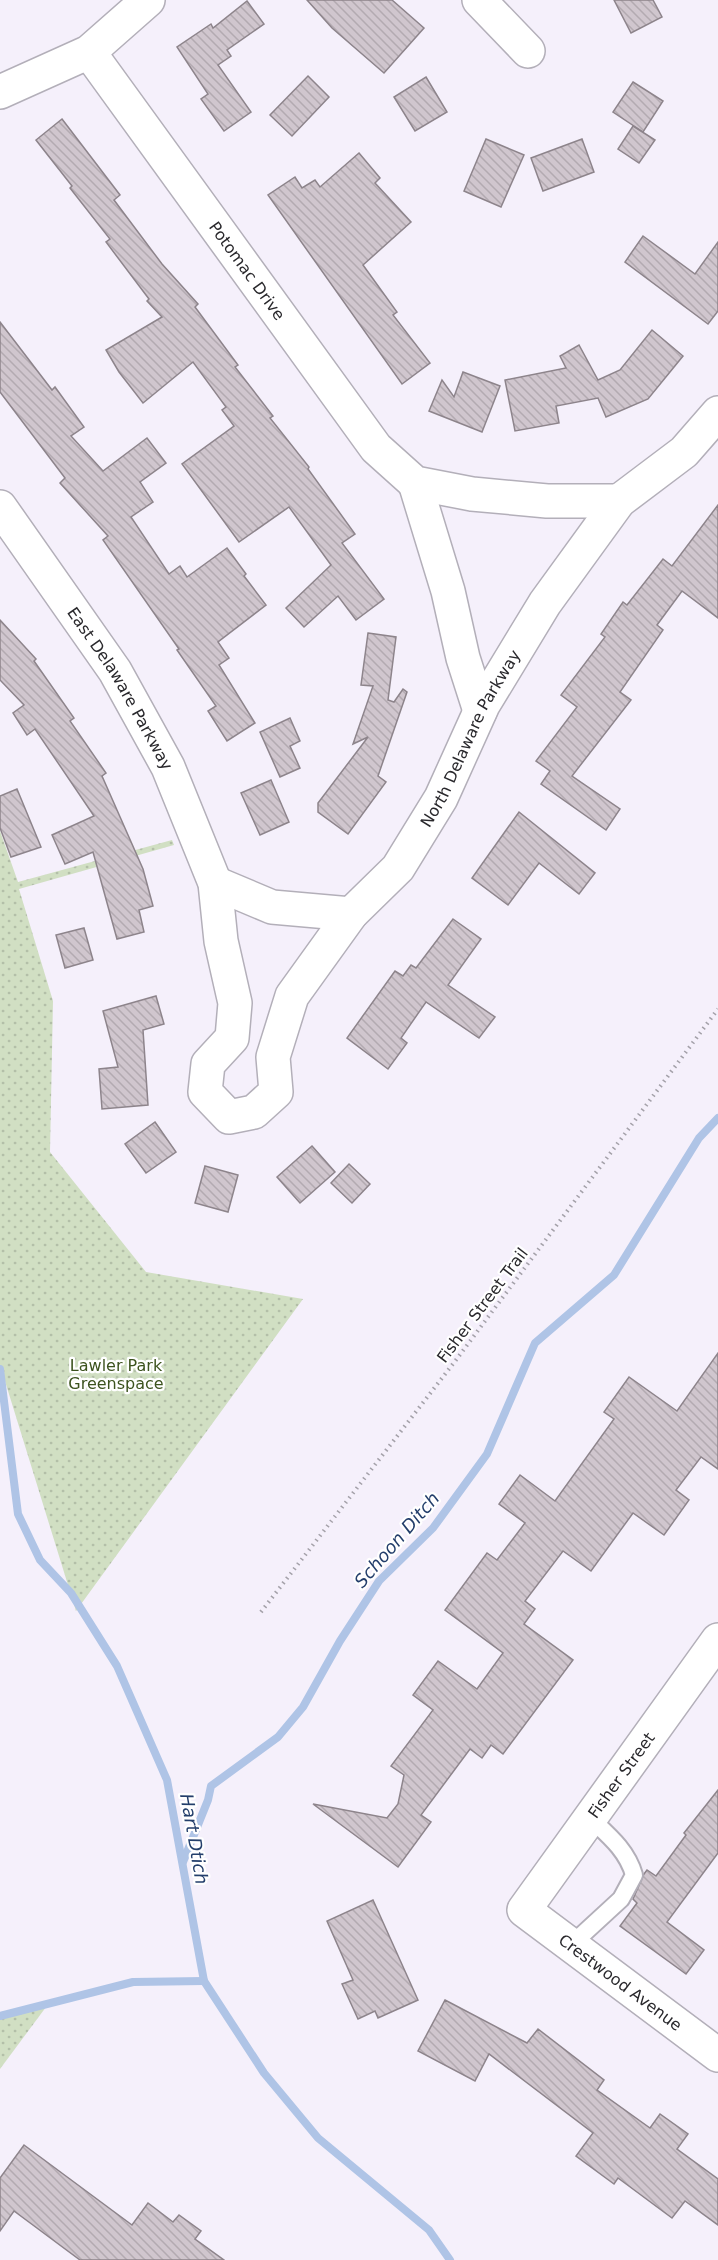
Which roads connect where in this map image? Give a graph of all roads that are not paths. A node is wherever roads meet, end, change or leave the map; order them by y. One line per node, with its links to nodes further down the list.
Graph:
1 (148, 0): 4 (street)
2 (479, 0): 3 (street)
3 (528, 51)
4 (89, 52): 5 (street); 7 (street, Potomac Drive)
5 (0, 92)
6 (718, 413): 8 (street, North Delaware Parkway)
7 (415, 483): 8 (street); 10 (street)
8 (619, 501): 10 (street, North Delaware Parkway)
9 (0, 507): 11 (street, East Delaware Parkway)
10 (480, 711): 12 (street, North Delaware Parkway)
11 (215, 883): 12 (street); 13 (street, East Delaware Parkway)
12 (351, 914): 13 (street, North Delaware Parkway)
13 (276, 1092)
14 (718, 1640): 15 (street, Fisher Street)
15 (590, 1818): 16 (street, Fisher Street); 17 (lane)
16 (524, 1910): 17 (street, Crestwood Avenue)
17 (571, 1946): 18 (street, Crestwood Avenue)
18 (718, 2055)

